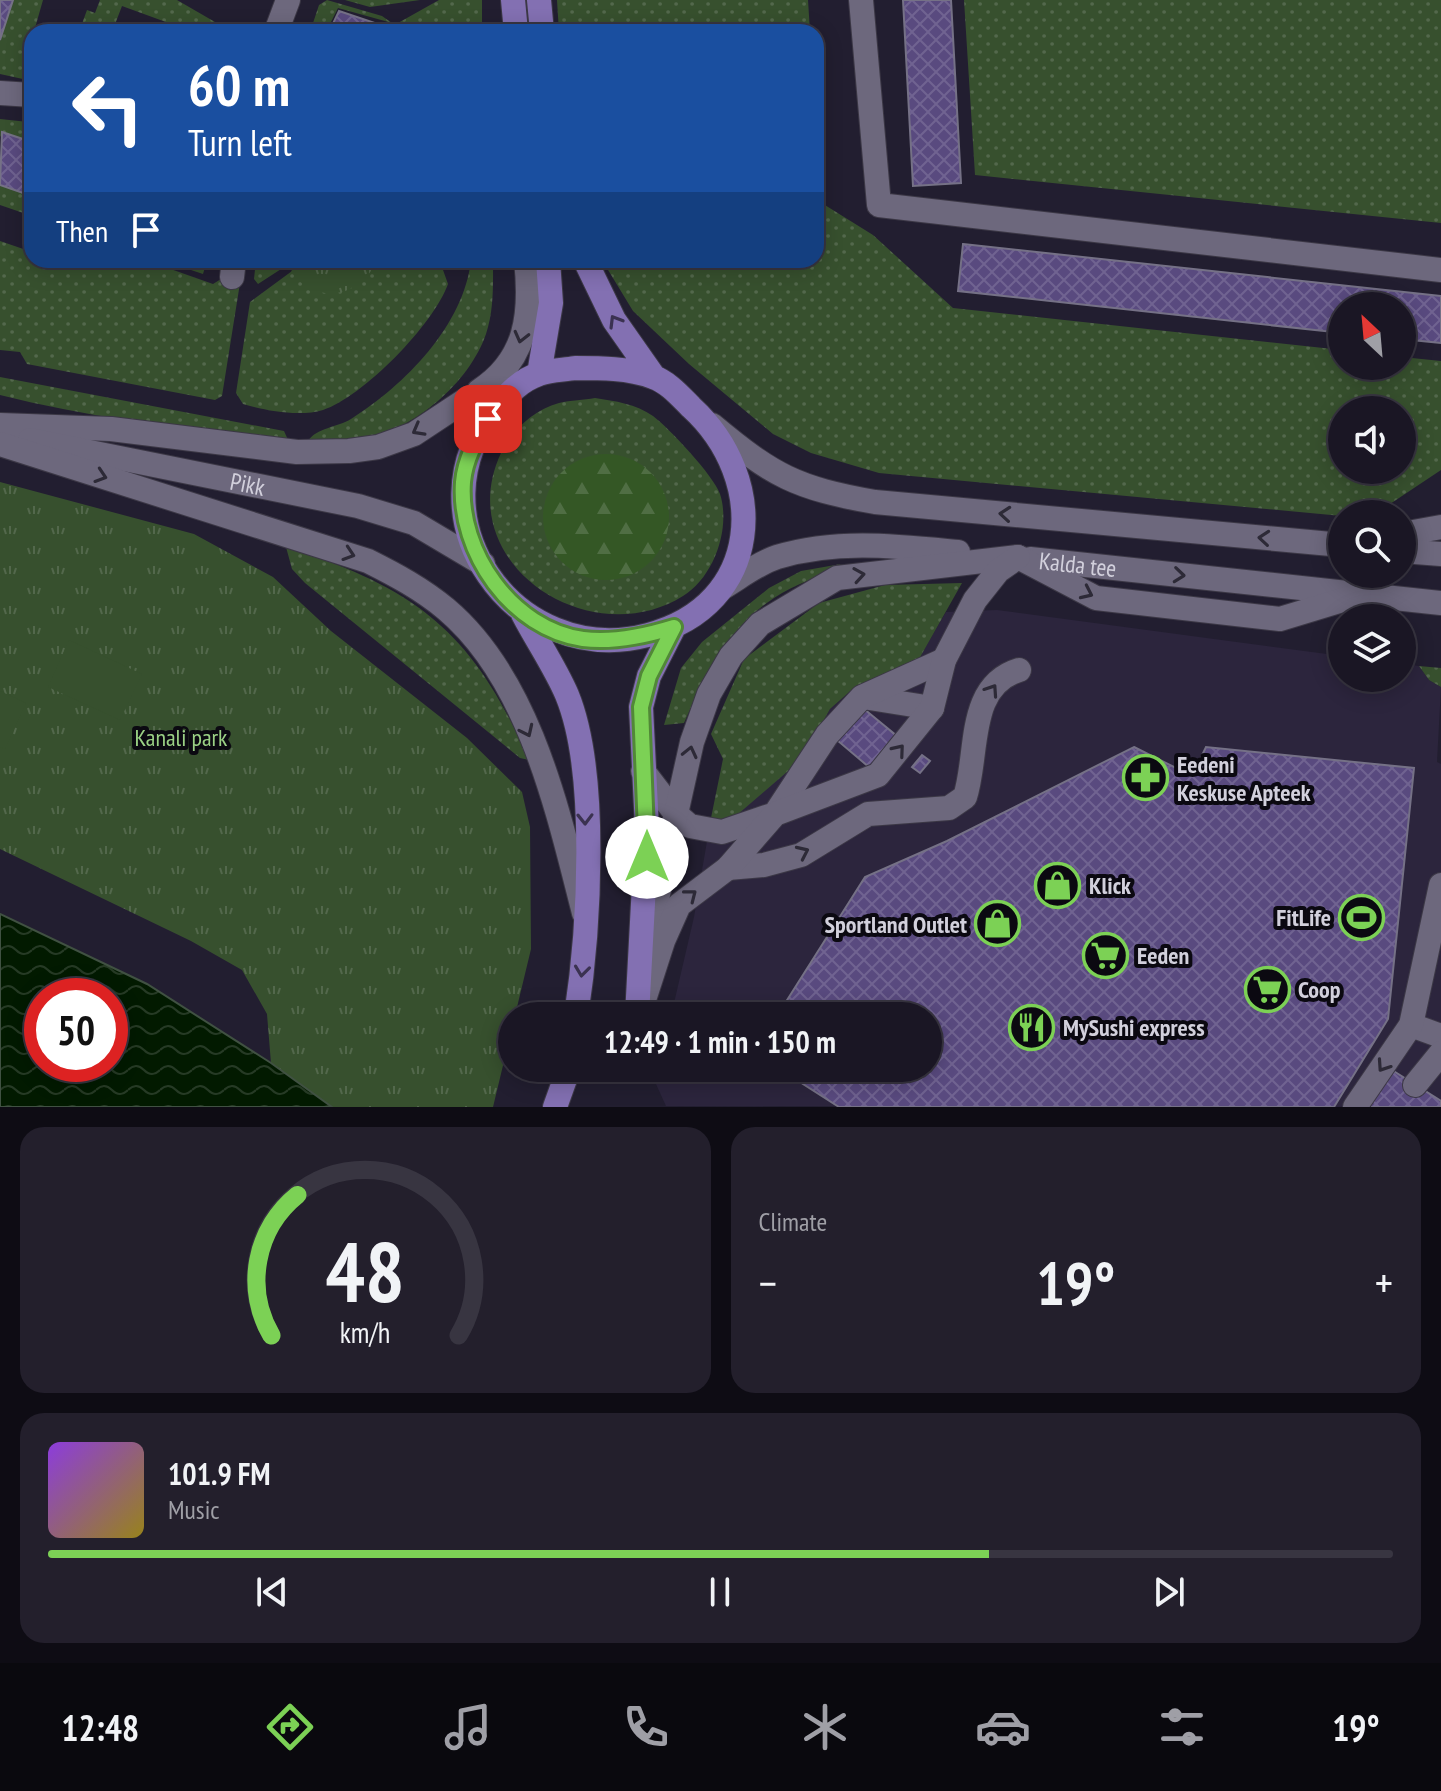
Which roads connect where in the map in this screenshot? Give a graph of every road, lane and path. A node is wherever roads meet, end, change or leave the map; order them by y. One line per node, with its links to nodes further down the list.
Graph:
1 (288, 0): 5 (street)
2 (513, 0): 6 (main road)
3 (539, 0): 7 (main road)
4 (861, 0): 13 (street)
5 (279, 24)
6 (515, 24)
7 (541, 24)
8 (0, 93): 9 (street)
9 (24, 94)
10 (526, 268): 17 (street, one-way to 17)
11 (549, 268): 14 (main road)
12 (589, 268): 15 (main road, one-way to 12)
13 (1441, 270)
14 (539, 374): 15 (main road); 16 (main road)
15 (654, 377): 19 (main road)
16 (514, 388): 17 (street); 28 (main road)
17 (467, 399): 18 (street, one-way to 18)
18 (0, 425)
19 (711, 425): 24 (street, Kalda tee, one-way to 19); 29 (main road)
20 (0, 435): 28 (street, Pikk)
21 (0, 444): 44 (street, one-way to 44)
22 (1441, 527): 23 (street)
23 (1416, 531)
24 (1328, 544)
25 (1416, 552): 26 (street)
26 (1441, 554)
27 (1018, 557): 29 (street, Kalda tee); 30 (street, Kalda tee, one-way to 30); 35 (street); 40 (street, one-way to 27)
28 (483, 564): 32 (main road)
29 (722, 588): 34 (main road)
30 (1407, 600): 31 (street, Kalda tee); 33 (street)
31 (1441, 603)
32 (523, 614): 34 (main road); 44 (main road, one-way to 44)
33 (1441, 617)
34 (674, 627): 39 (main road)
35 (944, 660): 37 (street); 38 (street)
36 (1019, 670): 42 (street, one-way to 36)
37 (862, 697): 38 (street); 41 (street)
38 (932, 708): 41 (street, one-way to 38)
39 (643, 771): 40 (street); 45 (main road)
40 (676, 814): 41 (street); 45 (street)
41 (775, 814): 42 (street)
42 (728, 868): 48 (street, one-way to 42)
43 (1441, 885): 49 (street)
44 (587, 926): 46 (main road, one-way to 46)
45 (643, 964): 47 (main road)
46 (578, 1002)
47 (639, 1002)
48 (643, 1002)
49 (1411, 1025): 50 (street); 55 (street, one-way to 55)
50 (1441, 1036)
51 (1441, 1053): 53 (street)
52 (565, 1082): 54 (main road)
53 (1415, 1085)
54 (555, 1107)
55 (1355, 1107)

